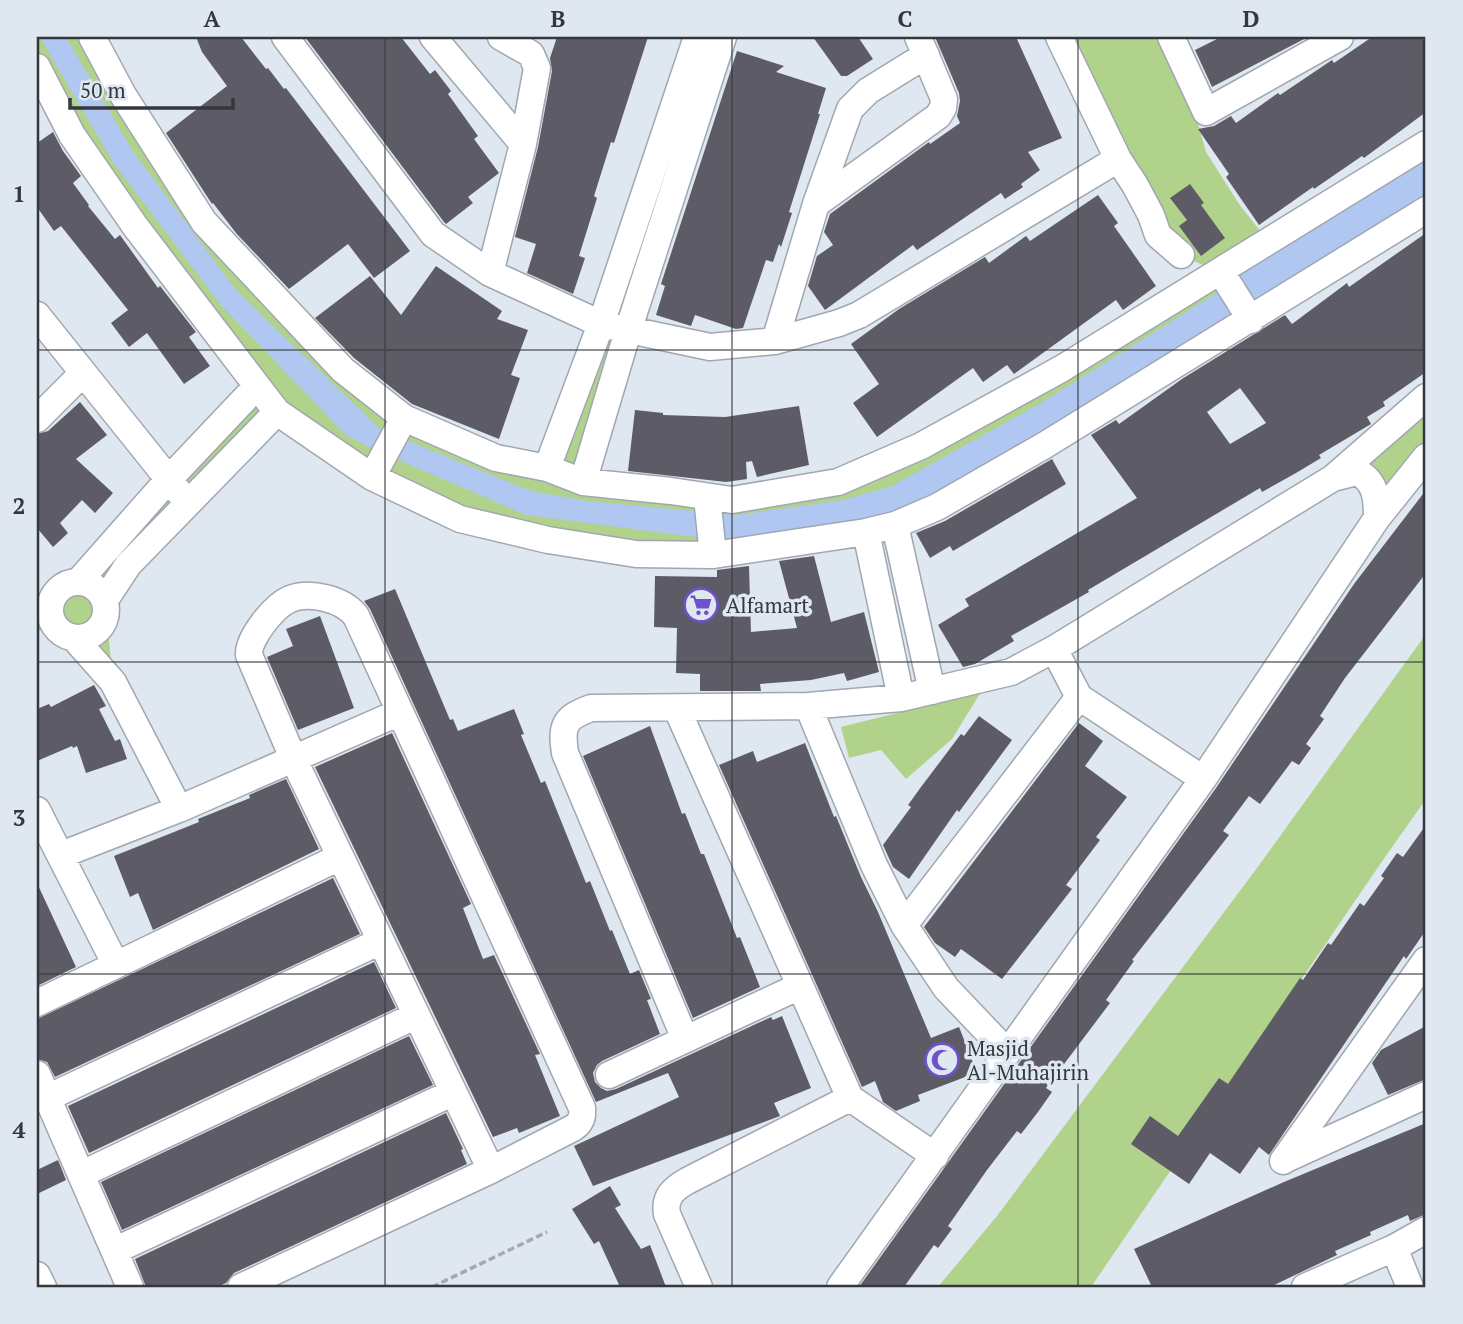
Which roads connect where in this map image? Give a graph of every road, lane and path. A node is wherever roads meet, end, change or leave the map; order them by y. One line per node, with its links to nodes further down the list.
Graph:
1 (92, 37): 33 (street)
2 (285, 37): 21 (street)
3 (433, 37): 13 (street)
4 (502, 37): 13 (street)
5 (697, 37): 16 (street)
6 (723, 37): 17 (street)
7 (1059, 37): 15 (street)
8 (1171, 37): 10 (street)
9 (1340, 37): 10 (street)
10 (1311, 44)
11 (922, 46): 18 (street); 18 (street)
12 (37, 67): 29 (street)
13 (523, 144): 21 (street)
14 (1426, 144): 22 (street)
15 (1118, 159): 20 (street); 27 (street)
16 (649, 180): 17 (street); 25 (street)
17 (674, 190): 26 (street)
18 (816, 204): 27 (street)
19 (1426, 211): 23 (street)
20 (1181, 255)
21 (490, 273): 25 (street)
22 (1224, 278): 23 (street); 40 (street)
23 (1248, 314): 43 (street)
24 (37, 315): 28 (street)
25 (601, 324): 26 (street); 36 (street)
26 (628, 331): 27 (street); 39 (street)
27 (775, 341)
28 (83, 373): 32 (street); 38 (street)
29 (257, 386): 31 (street); 38 (street)
30 (1426, 397): 37 (street)
31 (277, 412): 35 (street); 41 (street)
32 (37, 419)
33 (401, 424): 35 (street); 36 (street)
34 (1426, 457): 42 (street)
35 (377, 467): 45 (street)
36 (547, 468): 39 (street)
37 (1333, 478): 42 (street); 49 (street)
38 (169, 479): 41 (street); 46 (street)
39 (583, 482): 40 (street)
40 (707, 496): 45 (street)
41 (188, 503): 47 (street)
42 (1377, 518): 58 (street)
43 (895, 525): 44 (street); 51 (street)
44 (866, 532): 45 (street); 53 (street)
45 (713, 555)
46 (57, 593): 47 (street); 48 (street)
47 (106, 608): 48 (street); 50 (street)
48 (57, 634): 50 (street)
49 (1054, 649): 51 (street); 52 (street)
50 (113, 682): 59 (street)
51 (932, 691): 53 (street)
52 (1079, 697): 58 (street); 63 (street)
53 (901, 698): 54 (street)
54 (808, 706): 55 (street); 63 (street)
55 (677, 709): 67 (street); 70 (street)
56 (400, 712): 57 (street); 57 (street); 78 (street)
57 (293, 758): 59 (street); 62 (street)
58 (1203, 779): 71 (street)
59 (179, 809): 61 (street)
60 (37, 810): 61 (street)
61 (61, 855): 66 (street)
62 (340, 856): 64 (street); 66 (street)
63 (904, 926): 71 (street)
64 (381, 941): 69 (street); 73 (street)
65 (1426, 960): 75 (street)
66 (116, 965): 68 (street)
67 (800, 986): 70 (street); 76 (street)
68 (37, 1003)
69 (415, 1016): 74 (street); 79 (street)
70 (685, 1039): 72 (street)
71 (1007, 1052): 77 (street)
72 (609, 1076)
73 (42, 1086): 79 (street)
74 (452, 1093): 78 (street); 83 (street)
75 (1426, 1095)
76 (850, 1098): 77 (street); 90 (street)
77 (935, 1156): 91 (street)
78 (491, 1170): 88 (street)
79 (82, 1174): 83 (street)
80 (1426, 1230): 82 (street)
81 (547, 1231): 89 (path)
82 (1394, 1248): 85 (street); 92 (street)
83 (116, 1250): 87 (street)
84 (37, 1275): 86 (street)
85 (1311, 1286)
86 (43, 1287)
87 (131, 1287)
88 (241, 1287)
89 (432, 1287)
90 (699, 1287)
91 (840, 1287)
92 (1410, 1287)

